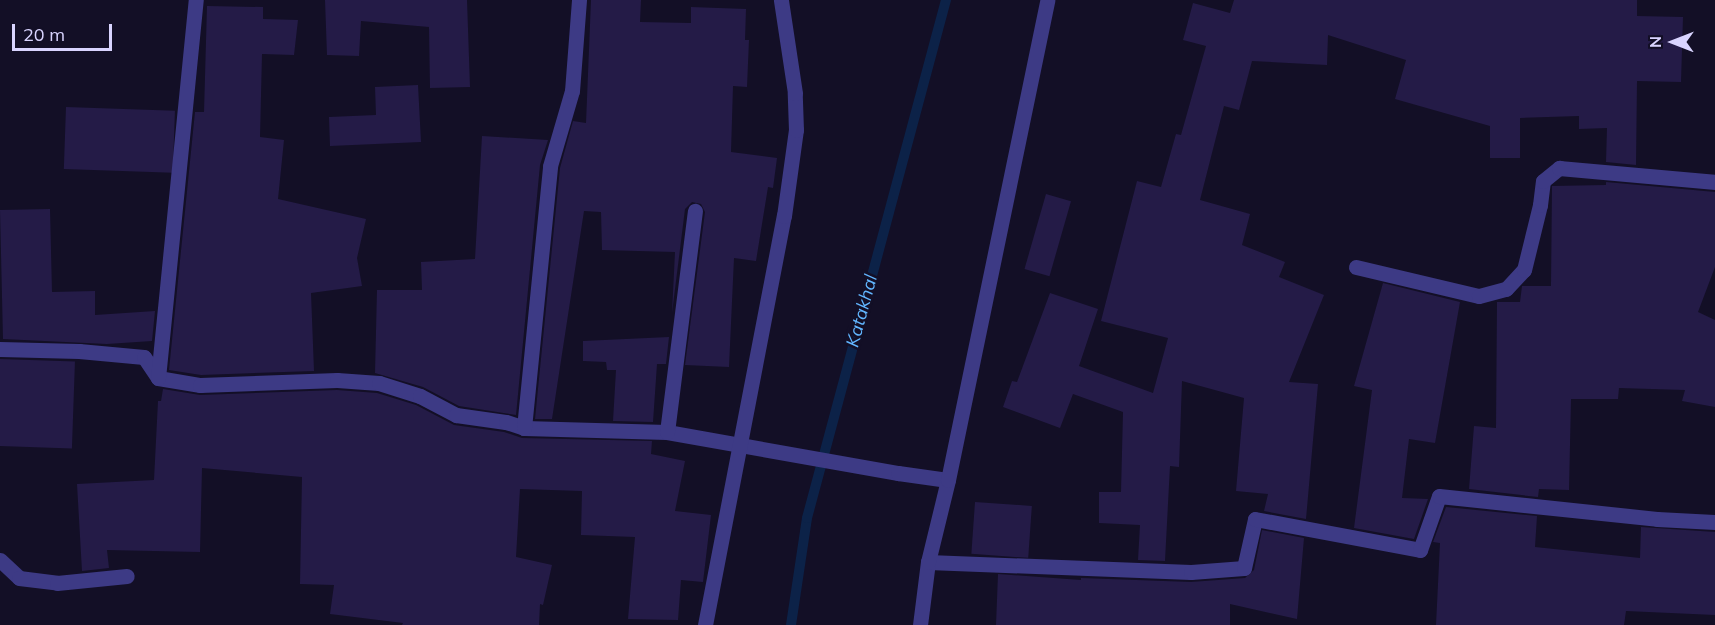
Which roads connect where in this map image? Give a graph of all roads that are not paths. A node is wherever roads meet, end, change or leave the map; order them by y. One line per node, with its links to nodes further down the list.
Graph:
1 (196, 0): 9 (street)
2 (579, 0): 10 (street)
3 (781, 0): 12 (street)
4 (1047, 0): 13 (street)
5 (1715, 182): 7 (street)
6 (695, 211): 11 (street)
7 (1356, 267)
8 (0, 350): 9 (street)
9 (158, 378): 10 (street)
10 (524, 428): 11 (street)
11 (667, 432): 12 (street)
12 (739, 444): 13 (street); 18 (street)
13 (948, 480): 16 (street)
14 (1715, 522): 16 (street)
15 (0, 560): 17 (street)
16 (928, 562): 19 (street)
17 (127, 576)
18 (705, 625)
19 (920, 625)

